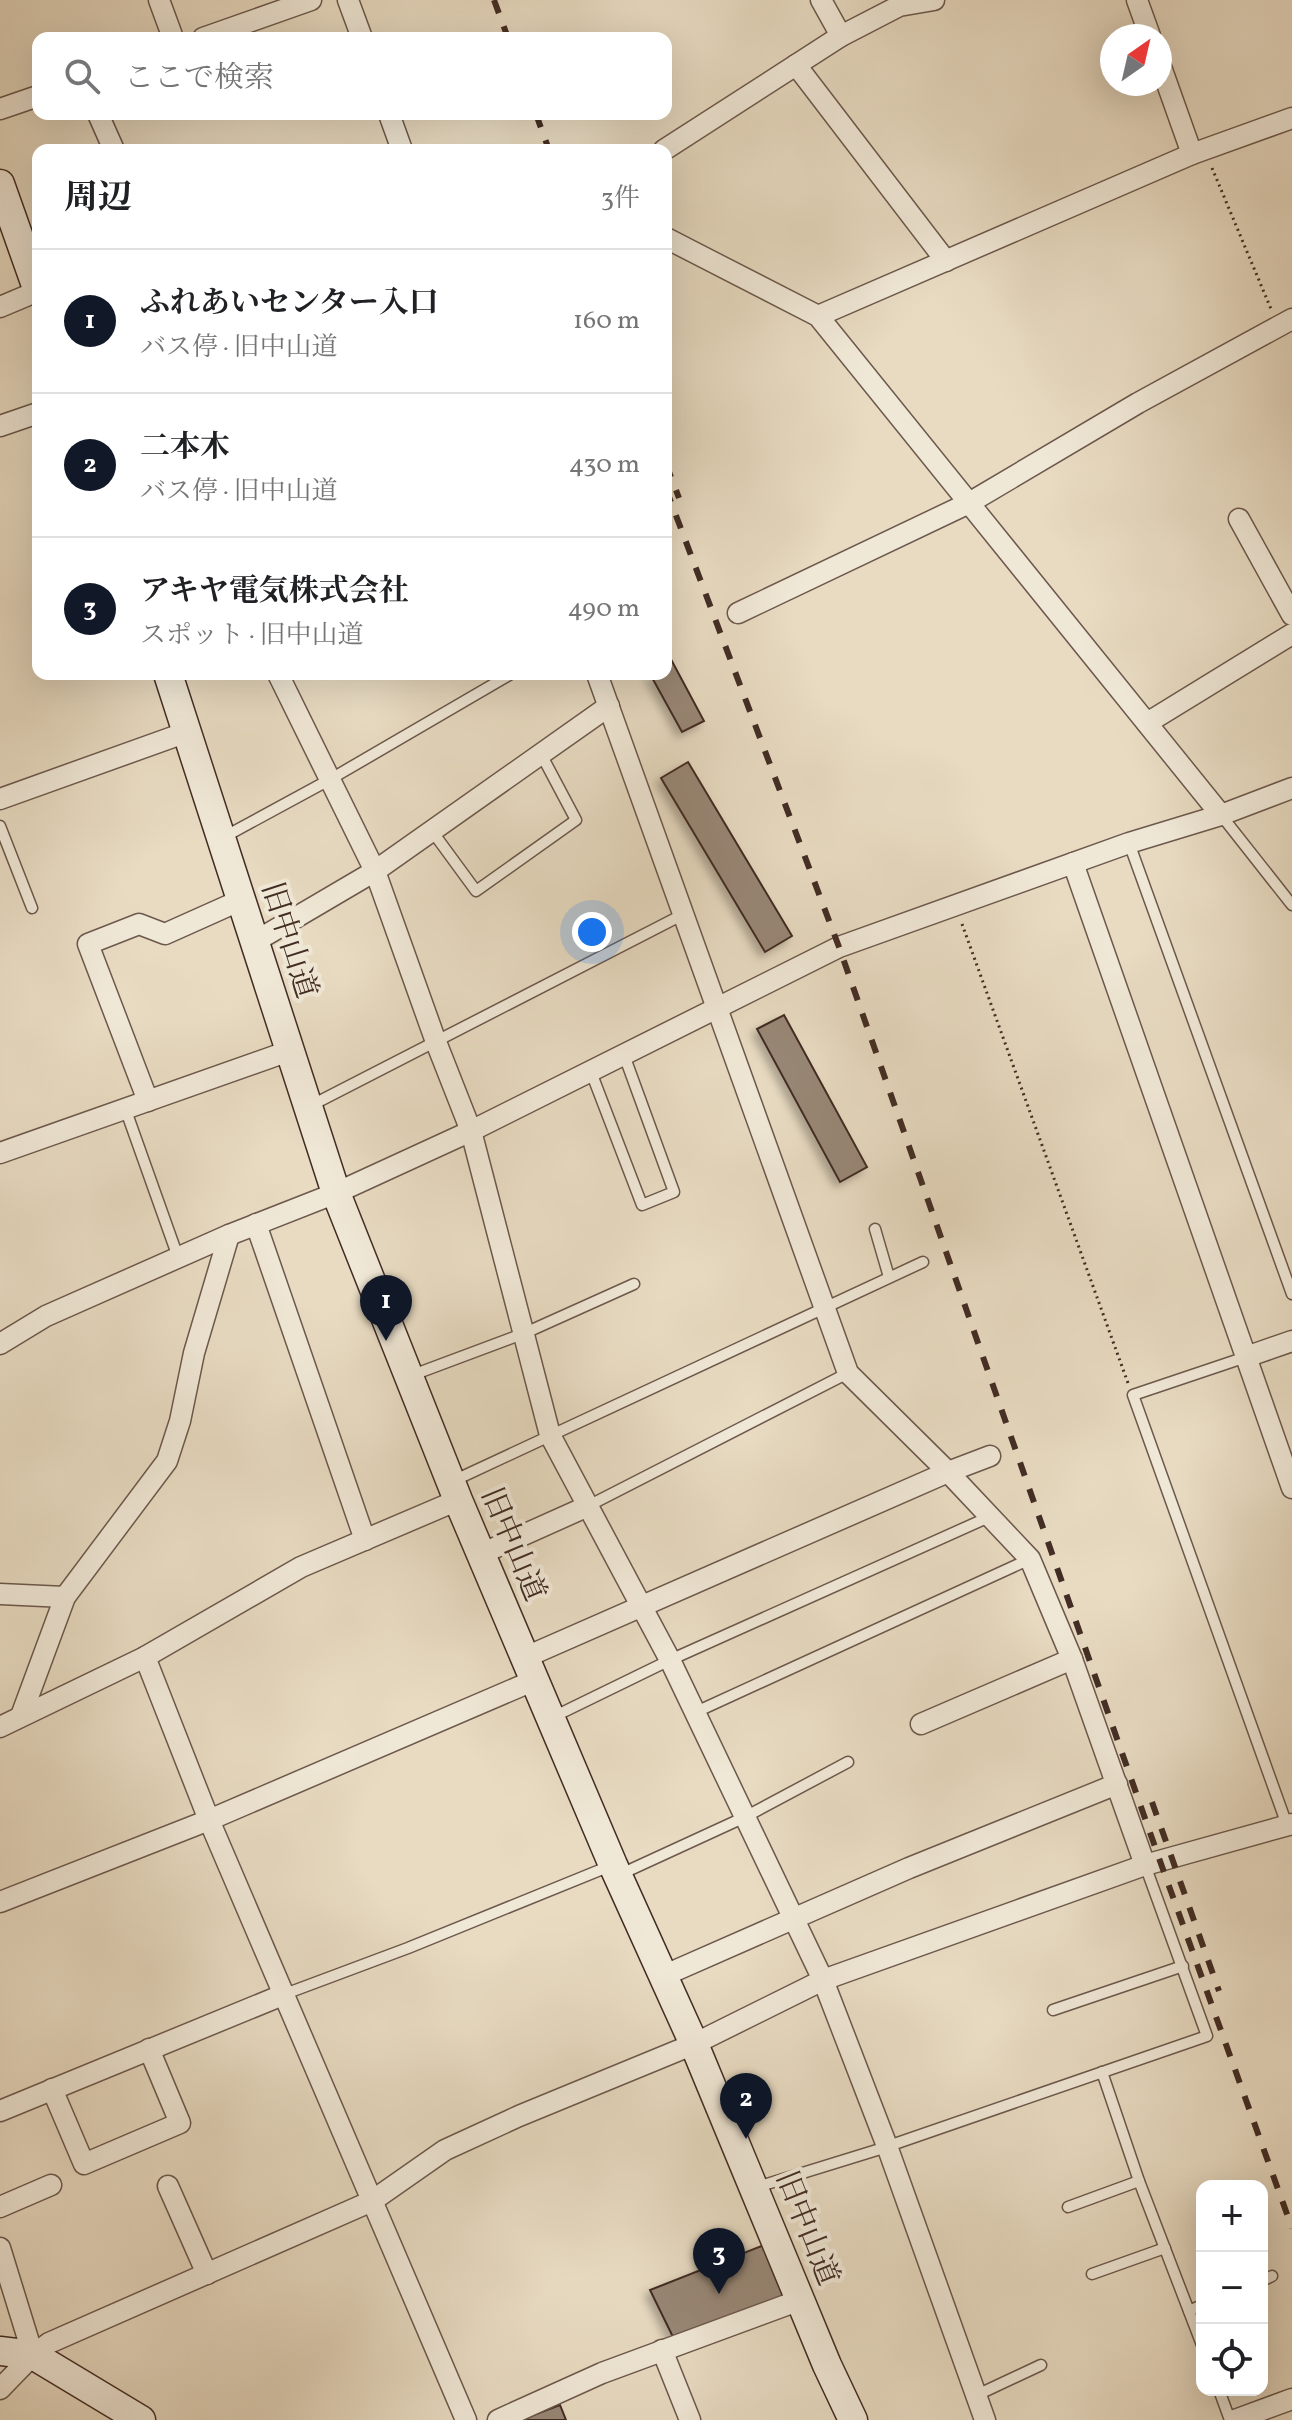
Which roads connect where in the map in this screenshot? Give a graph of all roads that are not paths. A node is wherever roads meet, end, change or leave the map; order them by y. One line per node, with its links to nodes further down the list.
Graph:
1 (159, 0): 8 (street)
2 (311, 0): 9 (street)
3 (348, 0): 10 (street)
4 (821, 0): 11 (street)
5 (934, 0): 11 (street)
6 (1137, 0): 7 (street)
7 (1146, 24)
8 (171, 32)
9 (220, 32)
10 (360, 32)
11 (841, 36): 12 (street)
12 (796, 65): 21 (street); 25 (street)
13 (1172, 92): 22 (street)
14 (32, 98): 15 (street)
15 (0, 109)
16 (1292, 118): 22 (street)
17 (101, 120): 19 (street)
18 (391, 120): 20 (street)
19 (111, 144)
20 (400, 144)
21 (672, 145)
22 (1198, 152): 25 (street)
23 (0, 184): 26 (main road)
24 (672, 241): 29 (street)
25 (946, 261): 29 (street)
26 (32, 274)
27 (32, 294): 28 (street)
28 (0, 307)
29 (818, 316): 33 (street)
30 (1285, 323): 33 (street)
31 (32, 415): 32 (street)
32 (0, 426)
33 (969, 503): 35 (street); 43 (street)
34 (1239, 519): 36 (street)
35 (738, 613)
36 (1292, 615)
37 (1292, 634): 43 (street)
38 (170, 680): 44 (main road, 旧中山道)
39 (281, 680): 46 (street)
40 (501, 680): 46 (lane)
41 (599, 680): 42 (street)
42 (609, 706): 45 (street); 59 (street)
43 (1147, 723): 49 (street)
44 (187, 732): 48 (street); 52 (main road, 旧中山道)
45 (541, 754): 51 (street); 51 (lane)
46 (329, 780): 52 (lane); 55 (street)
47 (1292, 788): 49 (street)
48 (0, 799)
49 (1221, 815): 53 (street); 57 (lane)
50 (0, 826): 58 (lane)
51 (432, 831): 55 (street)
52 (221, 838): 56 (main road, 旧中山道)
53 (1129, 843): 54 (street); 79 (lane)
54 (1073, 863): 61 (street); 84 (street)
55 (375, 871): 60 (street); 62 (street)
56 (241, 900): 60 (main road, 旧中山道); 66 (street)
57 (1292, 905)
58 (32, 908)
59 (682, 915): 61 (street); 62 (lane)
60 (256, 941): 63 (main road, 旧中山道)
61 (718, 1008): 64 (street); 80 (street)
62 (436, 1042): 67 (lane); 69 (street)
63 (289, 1051): 66 (street); 67 (main road, 旧中山道)
64 (624, 1055): 65 (street); 65 (lane)
65 (591, 1072): 69 (street)
66 (148, 1101): 68 (street)
67 (308, 1107): 71 (main road, 旧中山道)
68 (125, 1108): 70 (street); 75 (lane)
69 (471, 1131): 71 (street); 81 (street)
70 (0, 1153)
71 (336, 1193): 72 (street); 86 (main road, 旧中山道)
72 (256, 1224): 74 (street); 94 (street)
73 (875, 1229): 77 (lane)
74 (229, 1235): 75 (street); 98 (street)
75 (178, 1257): 83 (street)
76 (923, 1262): 77 (lane)
77 (889, 1277): 80 (lane)
78 (634, 1284): 81 (lane)
79 (1292, 1294)
80 (824, 1308): 85 (street); 87 (lane)
81 (525, 1333): 86 (lane); 87 (street)
82 (1292, 1341): 84 (street)
83 (0, 1344)
84 (1246, 1357): 90 (street); 113 (lane)
85 (848, 1373): 89 (street); 92 (lane)
86 (409, 1376): 91 (main road, 旧中山道)
87 (550, 1435): 91 (lane); 92 (street)
88 (990, 1456): 89 (street)
89 (948, 1472): 93 (street); 99 (street)
90 (1292, 1488)
91 (455, 1491): 94 (street); 95 (main road, 旧中山道)
92 (588, 1506): 95 (street); 99 (street)
93 (989, 1517): 96 (street); 102 (lane)
94 (365, 1540): 100 (street)
95 (481, 1554): 103 (main road, 旧中山道)
96 (1030, 1559): 101 (street); 104 (lane)
97 (0, 1594): 98 (street)
98 (65, 1597): 105 (street)
99 (642, 1607): 102 (street); 103 (street)
100 (145, 1657): 105 (street); 112 (street)
101 (1072, 1659): 107 (street); 110 (street)
102 (670, 1660): 104 (street); 106 (lane)
103 (530, 1669): 106 (main road, 旧中山道); 112 (street)
104 (696, 1712): 111 (street)
105 (21, 1716): 108 (street)
106 (551, 1718): 115 (main road, 旧中山道)
107 (921, 1724)
108 (0, 1727)
109 (848, 1762): 111 (lane)
110 (1117, 1784): 114 (street); 117 (street)
111 (745, 1817): 115 (lane); 117 (street)
112 (209, 1820): 116 (street); 121 (street)
113 (1290, 1824): 114 (street)
114 (1145, 1865): 118 (lane); 120 (street)
115 (616, 1870): 119 (main road, 旧中山道); 121 (lane)
116 (0, 1902)
117 (794, 1919): 119 (street); 120 (street)
118 (1183, 1966): 122 (lane); 125 (lane)
119 (663, 1976): 123 (main road, 旧中山道)
120 (823, 1980): 123 (street); 128 (street)
121 (285, 1994): 124 (street); 133 (street)
122 (1053, 2010)
123 (694, 2044): 132 (main road, 旧中山道); 133 (street)
124 (149, 2049): 126 (street); 126 (street)
125 (1102, 2072): 128 (lane); 129 (lane)
126 (52, 2089): 127 (street)
127 (0, 2111)
128 (887, 2146): 132 (lane); 150 (street)
129 (1139, 2181): 135 (lane); 137 (lane)
130 (51, 2185): 134 (street)
131 (168, 2186): 138 (street)
132 (755, 2188): 140 (main road, 旧中山道)
133 (372, 2201): 138 (street); 154 (street)
134 (0, 2207)
135 (1068, 2207)
136 (0, 2248): 141 (street)
137 (1165, 2248): 139 (lane); 143 (lane)
138 (207, 2274): 147 (street)
139 (1092, 2274)
140 (800, 2300): 145 (street); 157 (main road, 旧中山道)
141 (9, 2307): 147 (street)
142 (1196, 2308): 143 (lane)
143 (1189, 2311): 144 (lane)
144 (1196, 2329)
145 (662, 2350): 155 (street); 156 (street)
146 (0, 2351): 147 (main road)
147 (33, 2355): 149 (street); 153 (main road)
148 (1041, 2365): 150 (lane)
149 (0, 2389)
150 (977, 2395): 158 (street)
151 (1222, 2396): 159 (lane)
152 (1292, 2399): 159 (street)
153 (141, 2420)
154 (466, 2420)
155 (498, 2420)
156 (690, 2420)
157 (853, 2420)
158 (985, 2420)
159 (1233, 2420)

